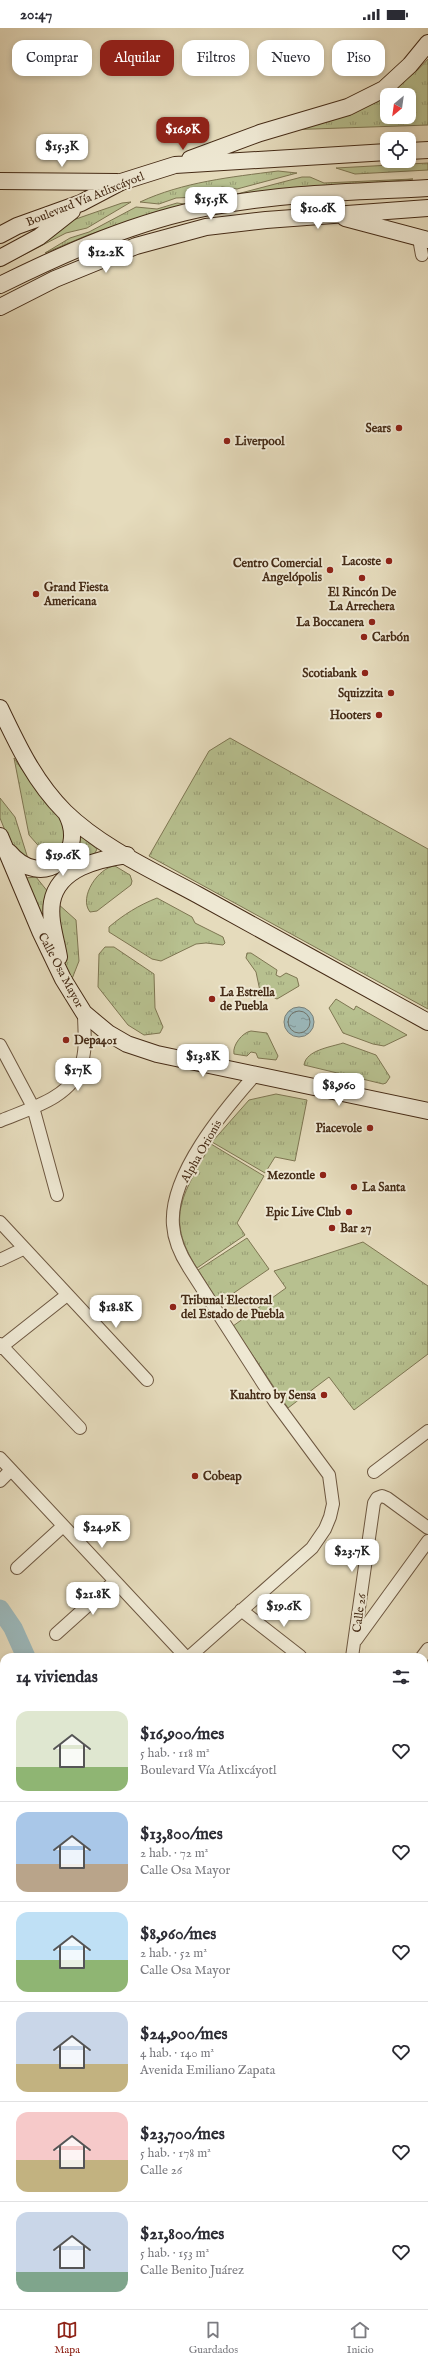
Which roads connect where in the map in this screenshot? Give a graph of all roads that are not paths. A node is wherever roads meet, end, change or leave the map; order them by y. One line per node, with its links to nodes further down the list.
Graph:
1 (428, 43): 5 (main road)
2 (428, 150): 3 (main road)
3 (416, 151)
4 (380, 152): 5 (main road, Boulevard Vía Atlixcáyotl)
5 (175, 165): 7 (main road, Boulevard Vía Atlixcáyotl)
6 (0, 181): 7 (main road)
7 (121, 182): 9 (main road, Boulevard Vía Atlixcáyotl)
8 (428, 188): 15 (main road)
9 (81, 203): 12 (main road, Boulevard Vía Atlixcáyotl); 14 (main road)
10 (428, 208): 11 (main road)
11 (332, 215): 13 (main road); 16 (main road)
12 (0, 235)
13 (423, 246)
14 (0, 258)
15 (0, 285)
16 (0, 306)
17 (0, 708): 18 (main road)
18 (66, 813): 19 (main road); 20 (main road)
19 (2, 841): 21 (main road, Calle Osa Mayor)
20 (127, 855): 21 (main road); 23 (main road)
21 (63, 979): 22 (main road, Calle Osa Mayor)
22 (84, 1013): 25 (main road, Calle Osa Mayor); 26 (street)
23 (428, 1022)
24 (0, 1045): 26 (street)
25 (255, 1075): 27 (main road, Calle Osa Mayor); 47 (street, Alpha Orionis)
26 (32, 1107): 28 (street); 29 (street)
27 (428, 1111)
28 (0, 1121)
29 (56, 1195)
30 (0, 1222): 31 (street)
31 (23, 1249): 32 (street); 33 (street)
32 (0, 1260)
33 (67, 1295): 34 (street); 35 (street)
34 (1, 1346): 36 (street)
35 (147, 1380)
36 (80, 1428)
37 (428, 1430): 40 (street)
38 (0, 1458): 39 (street)
39 (11, 1470): 41 (street); 42 (street)
40 (374, 1472)
41 (0, 1481)
42 (63, 1526): 45 (street); 46 (street)
43 (428, 1528): 49 (street, Calle 26)
44 (428, 1541): 49 (street)
45 (17, 1568)
46 (115, 1581): 48 (street); 50 (street)
47 (241, 1610): 51 (street, Alpha Orionis); 52 (street)
48 (56, 1634)
49 (354, 1642): 53 (street, Calle 26)
50 (183, 1653)
51 (192, 1653)
52 (296, 1653)
53 (353, 1653)

